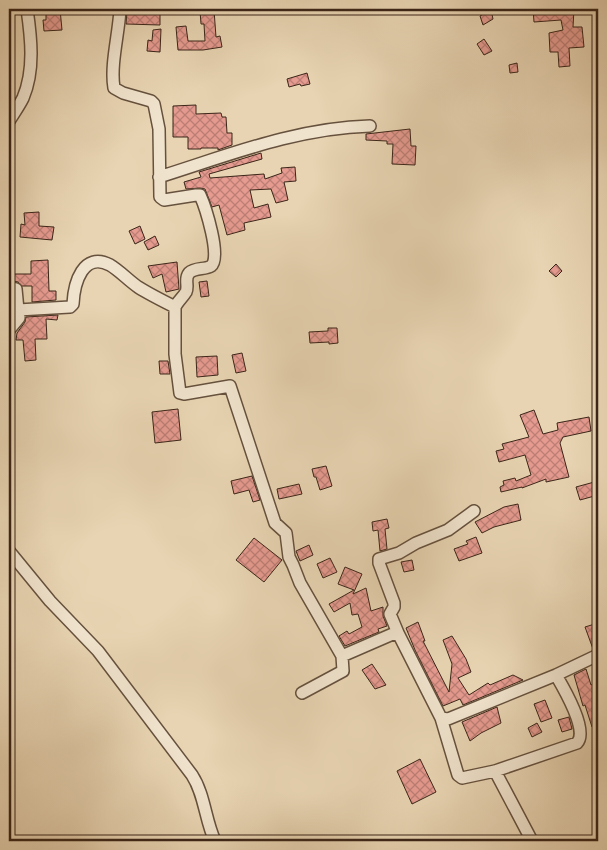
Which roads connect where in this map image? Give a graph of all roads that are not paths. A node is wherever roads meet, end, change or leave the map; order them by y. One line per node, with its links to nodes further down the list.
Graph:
1 (27, 9): 3 (street)
2 (120, 9): 5 (street)
3 (9, 121)
4 (370, 126): 5 (street)
5 (159, 177): 7 (street)
6 (9, 287): 8 (street)
7 (175, 307): 8 (street); 14 (street)
8 (18, 310): 9 (street)
9 (9, 330)
10 (474, 511): 12 (street)
11 (9, 551): 19 (street)
12 (398, 633): 14 (street); 17 (street)
13 (598, 655): 15 (street)
14 (342, 656): 16 (street)
15 (556, 675): 17 (street); 18 (street)
16 (302, 694)
17 (441, 718): 18 (street)
18 (495, 771): 20 (street)
19 (215, 841)
20 (532, 841)

